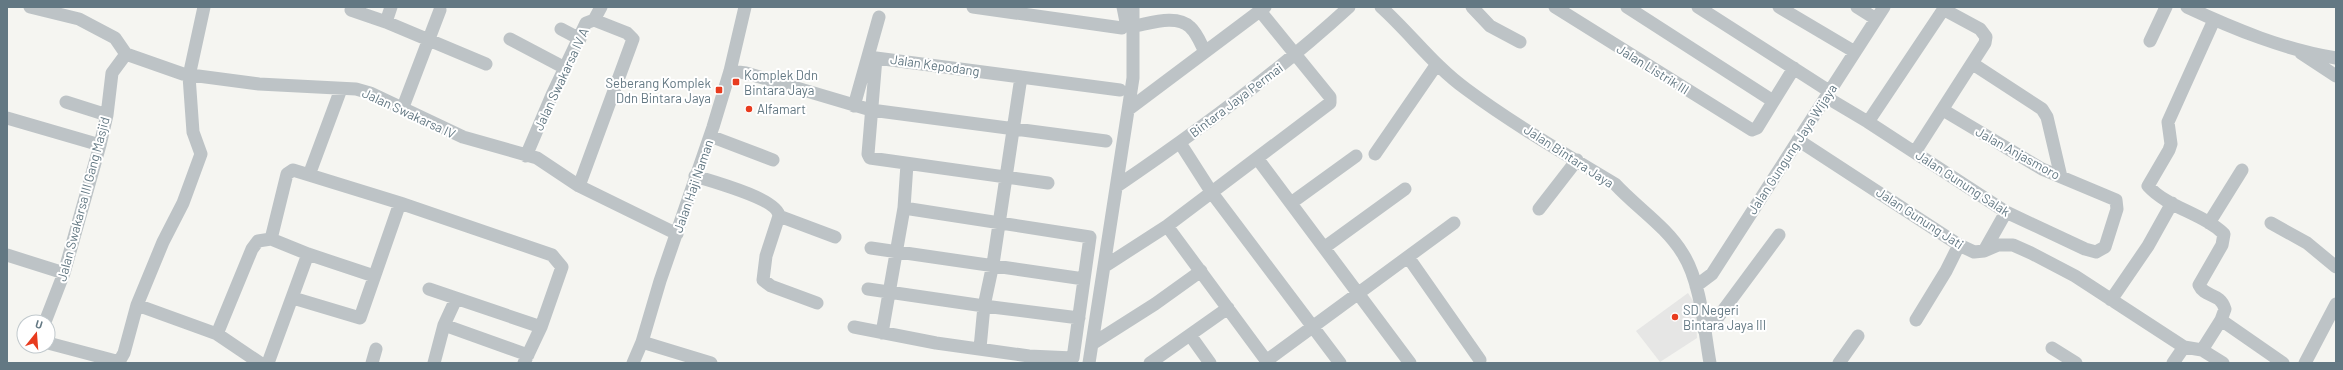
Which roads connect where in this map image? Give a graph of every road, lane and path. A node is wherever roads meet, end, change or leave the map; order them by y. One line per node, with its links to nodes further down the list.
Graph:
1 (30, 7): 24 (street)
2 (204, 7): 51 (street)
3 (391, 7): 31 (street)
4 (601, 7): 30 (street, Jalan Swakarsa IV A)
5 (745, 7): 50 (street, Jalan Haji Naman)
6 (973, 7): 7 (street)
7 (1124, 7)
8 (1133, 7): 32 (street)
9 (1349, 7): 43 (street, Bintara Jaya Permai)
10 (1381, 7): 46 (street, Jalan Bintara Jaya)
11 (1472, 7): 38 (street)
12 (1555, 7): 25 (street, Jalan Listrik III)
13 (1627, 7): 57 (street)
14 (1698, 7): 26 (street, Jalan Gunung Salak)
15 (1779, 7): 41 (street)
16 (1857, 7): 29 (street)
17 (1884, 7): 29 (street, Jalan Gungung Jaya Wijaya)
18 (2166, 7): 37 (street)
19 (2187, 7): 27 (street)
20 (1944, 8): 47 (street); 66 (street)
21 (351, 10): 31 (street)
22 (440, 10): 34 (street)
23 (1257, 10): 40 (street); 43 (street)
24 (73, 12): 42 (street)
25 (1574, 12): 57 (street, Jalan Listrik III)
26 (1717, 12): 49 (street, Jalan Gunung Salak)
27 (2208, 14): 39 (street); 93 (street)
28 (879, 17): 59 (street)
29 (1876, 19): 41 (street, Jalan Gungung Jaya Wijaya)
30 (594, 20): 36 (street, Jalan Swakarsa IV A); 87 (street)
31 (386, 22): 34 (street)
32 (1134, 26): 40 (street); 61 (street)
33 (561, 29): 36 (street)
34 (430, 39): 45 (street); 60 (street)
35 (510, 39): 48 (street)
36 (580, 39): 48 (street, Jalan Swakarsa IV A)
37 (2150, 41)
38 (1520, 42)
39 (2298, 51): 44 (street); 52 (street)
40 (1205, 52): 61 (street)
41 (1855, 52): 56 (street, Jalan Gungung Jaya Wijaya)
42 (126, 54): 51 (street, Jalan Swakarsa IV); 64 (street, Jalan Swakarsa III Gang Masjid)
43 (1297, 54): 71 (street, Bintara Jaya Permai); 77 (street)
44 (2336, 58)
45 (486, 64)
46 (1437, 64): 74 (street); 79 (street, Jalan Bintara Jaya)
47 (1973, 64): 63 (street); 85 (street)
48 (565, 68): 75 (street, Jalan Swakarsa IV A)
49 (1794, 68): 56 (street, Jalan Gunung Salak); 57 (street)
50 (730, 71): 59 (street); 68 (street, Jalan Haji Naman)
51 (189, 76): 54 (street, Jalan Swakarsa IV); 134 (street)
52 (2336, 76)
53 (1021, 77): 55 (street); 62 (street, Jalan Kepodang); 67 (street)
54 (341, 89): 60 (street, Jalan Swakarsa IV); 82 (street)
55 (1120, 90)
56 (1828, 94): 66 (street, Jalan Gunung Salak); 69 (street, Jalan Gungung Jaya Wijaya)
57 (1773, 101)
58 (66, 102): 64 (street)
59 (854, 106): 62 (street)
60 (403, 107): 75 (street, Jalan Swakarsa IV)
61 (1129, 109): 88 (street)
62 (871, 110): 67 (street); 80 (street)
63 (1943, 110): 73 (street); 85 (street, Jalan Anjasmoro)
64 (107, 115): 72 (street, Jalan Swakarsa III Gang Masjid)
65 (7, 118): 72 (street)
66 (1868, 122): 73 (street, Jalan Gunung Salak)
67 (1012, 127): 70 (street); 84 (street)
68 (710, 136): 78 (street); 83 (street, Jalan Haji Naman)
69 (1798, 140): 107 (street, Jalan Gunung Jati); 124 (street, Jalan Gungung Jaya Wijaya)
70 (1106, 141)
71 (1180, 143): 88 (street, Bintara Jaya Permai); 90 (street)
72 (100, 145): 120 (street, Jalan Swakarsa III Gang Masjid)
73 (1915, 152): 96 (street, Jalan Gunung Salak)
74 (1375, 154)
75 (526, 156): 87 (street, Jalan Swakarsa IV)
76 (1356, 156): 91 (street)
77 (1257, 158): 90 (street); 91 (street)
78 (773, 160)
79 (1576, 160): 95 (street); 124 (street, Jalan Bintara Jaya)
80 (907, 164): 84 (street); 94 (street)
81 (2242, 170): 100 (street)
82 (309, 175): 92 (street); 106 (street)
83 (695, 176): 97 (street); 103 (street, Jalan Haji Naman)
84 (1005, 177): 86 (street); 98 (street)
85 (2061, 178): 108 (street, Jalan Anjasmoro)
86 (1048, 183)
87 (579, 186): 103 (street, Jalan Swakarsa IV)
88 (1117, 186): 117 (street)
89 (1405, 189): 110 (street)
90 (1212, 193): 102 (street); 145 (street)
91 (1291, 202): 110 (street)
92 (400, 203): 121 (street); 143 (street)
93 (2172, 203): 100 (street); 131 (street)
94 (904, 208): 98 (street); 111 (street)
95 (1539, 209)
96 (2006, 212): 108 (street, Jalan Gunung Salak); 112 (street)
97 (779, 216): 105 (street); 132 (street)
98 (999, 223): 116 (street); 123 (street)
99 (1454, 223): 115 (street)
100 (2209, 223): 140 (street)
101 (2271, 223): 118 (street)
102 (1167, 226): 117 (street); 119 (street)
103 (677, 234): 151 (street, Jalan Haji Naman)
104 (1779, 235): 141 (street)
105 (835, 237)
106 (271, 239): 113 (street); 147 (street)
107 (1959, 245): 112 (street, Jalan Gunung Jati); 139 (street)
108 (2105, 247)
109 (871, 248): 111 (street)
110 (1325, 248): 128 (street)
111 (896, 251): 116 (street); 127 (street)
112 (1984, 251): 131 (street, Jalan Gunung Jati)
113 (308, 254): 121 (street); 129 (street)
114 (7, 255): 120 (street)
115 (1408, 257): 128 (street); 160 (street)
116 (993, 264): 123 (street); 135 (street)
117 (1105, 266): 152 (street)
118 (2336, 267)
119 (1200, 271): 136 (street); 152 (street)
120 (64, 273): 137 (street, Jalan Swakarsa III Gang Masjid)
121 (374, 276): 129 (street)
122 (1757, 278): 141 (street)
123 (1084, 279): 138 (street)
124 (1696, 286): 148 (street, Jalan Bintara Jaya)
125 (429, 289): 130 (street)
126 (868, 289): 127 (street)
127 (890, 293): 135 (street); 146 (street)
128 (1359, 293): 145 (street); 173 (street)
129 (293, 298): 164 (street)
130 (456, 299): 142 (street); 143 (street)
131 (2111, 300): 156 (street, Jalan Gunung Jati)
132 (818, 303)
133 (2336, 304): 180 (street)
134 (137, 305): 147 (street); 161 (street)
135 (984, 306): 138 (street); 154 (street)
136 (1228, 308): 149 (street); 162 (street)
137 (48, 314)
138 (1079, 318): 154 (street)
139 (1916, 320)
140 (2221, 320): 158 (street); 179 (street)
141 (1718, 321): 148 (street)
142 (444, 325): 159 (street); 166 (street)
143 (541, 327): 159 (street)
144 (854, 327): 146 (street)
145 (1313, 327): 162 (street); 172 (street)
146 (882, 333): 154 (street)
147 (217, 334): 163 (street)
148 (1705, 334): 174 (street, Jalan Bintara Jaya)
149 (1190, 335): 170 (street); 171 (street)
150 (1858, 336): 175 (street)
151 (642, 342): 167 (street, Jalan Haji Naman); 168 (street)
152 (1092, 344): 169 (street)
153 (56, 346): 161 (street)
154 (980, 348)
155 (2052, 348): 176 (street)
156 (2184, 348): 158 (street); 177 (street)
157 (376, 349): 165 (street)
158 (2202, 350): 178 (street)
159 (526, 359)
160 (1480, 360)
161 (100, 361)
162 (1267, 362)
163 (260, 363)
164 (268, 363)
165 (372, 363)
166 (434, 363)
167 (633, 363)
168 (711, 363)
169 (1089, 363)
170 (1150, 363)
171 (1210, 363)
172 (1340, 363)
173 (1410, 363)
174 (1710, 363)
175 (1839, 363)
176 (2076, 363)
177 (2174, 363)
178 (2223, 363)
179 (2283, 363)
180 (2305, 363)

